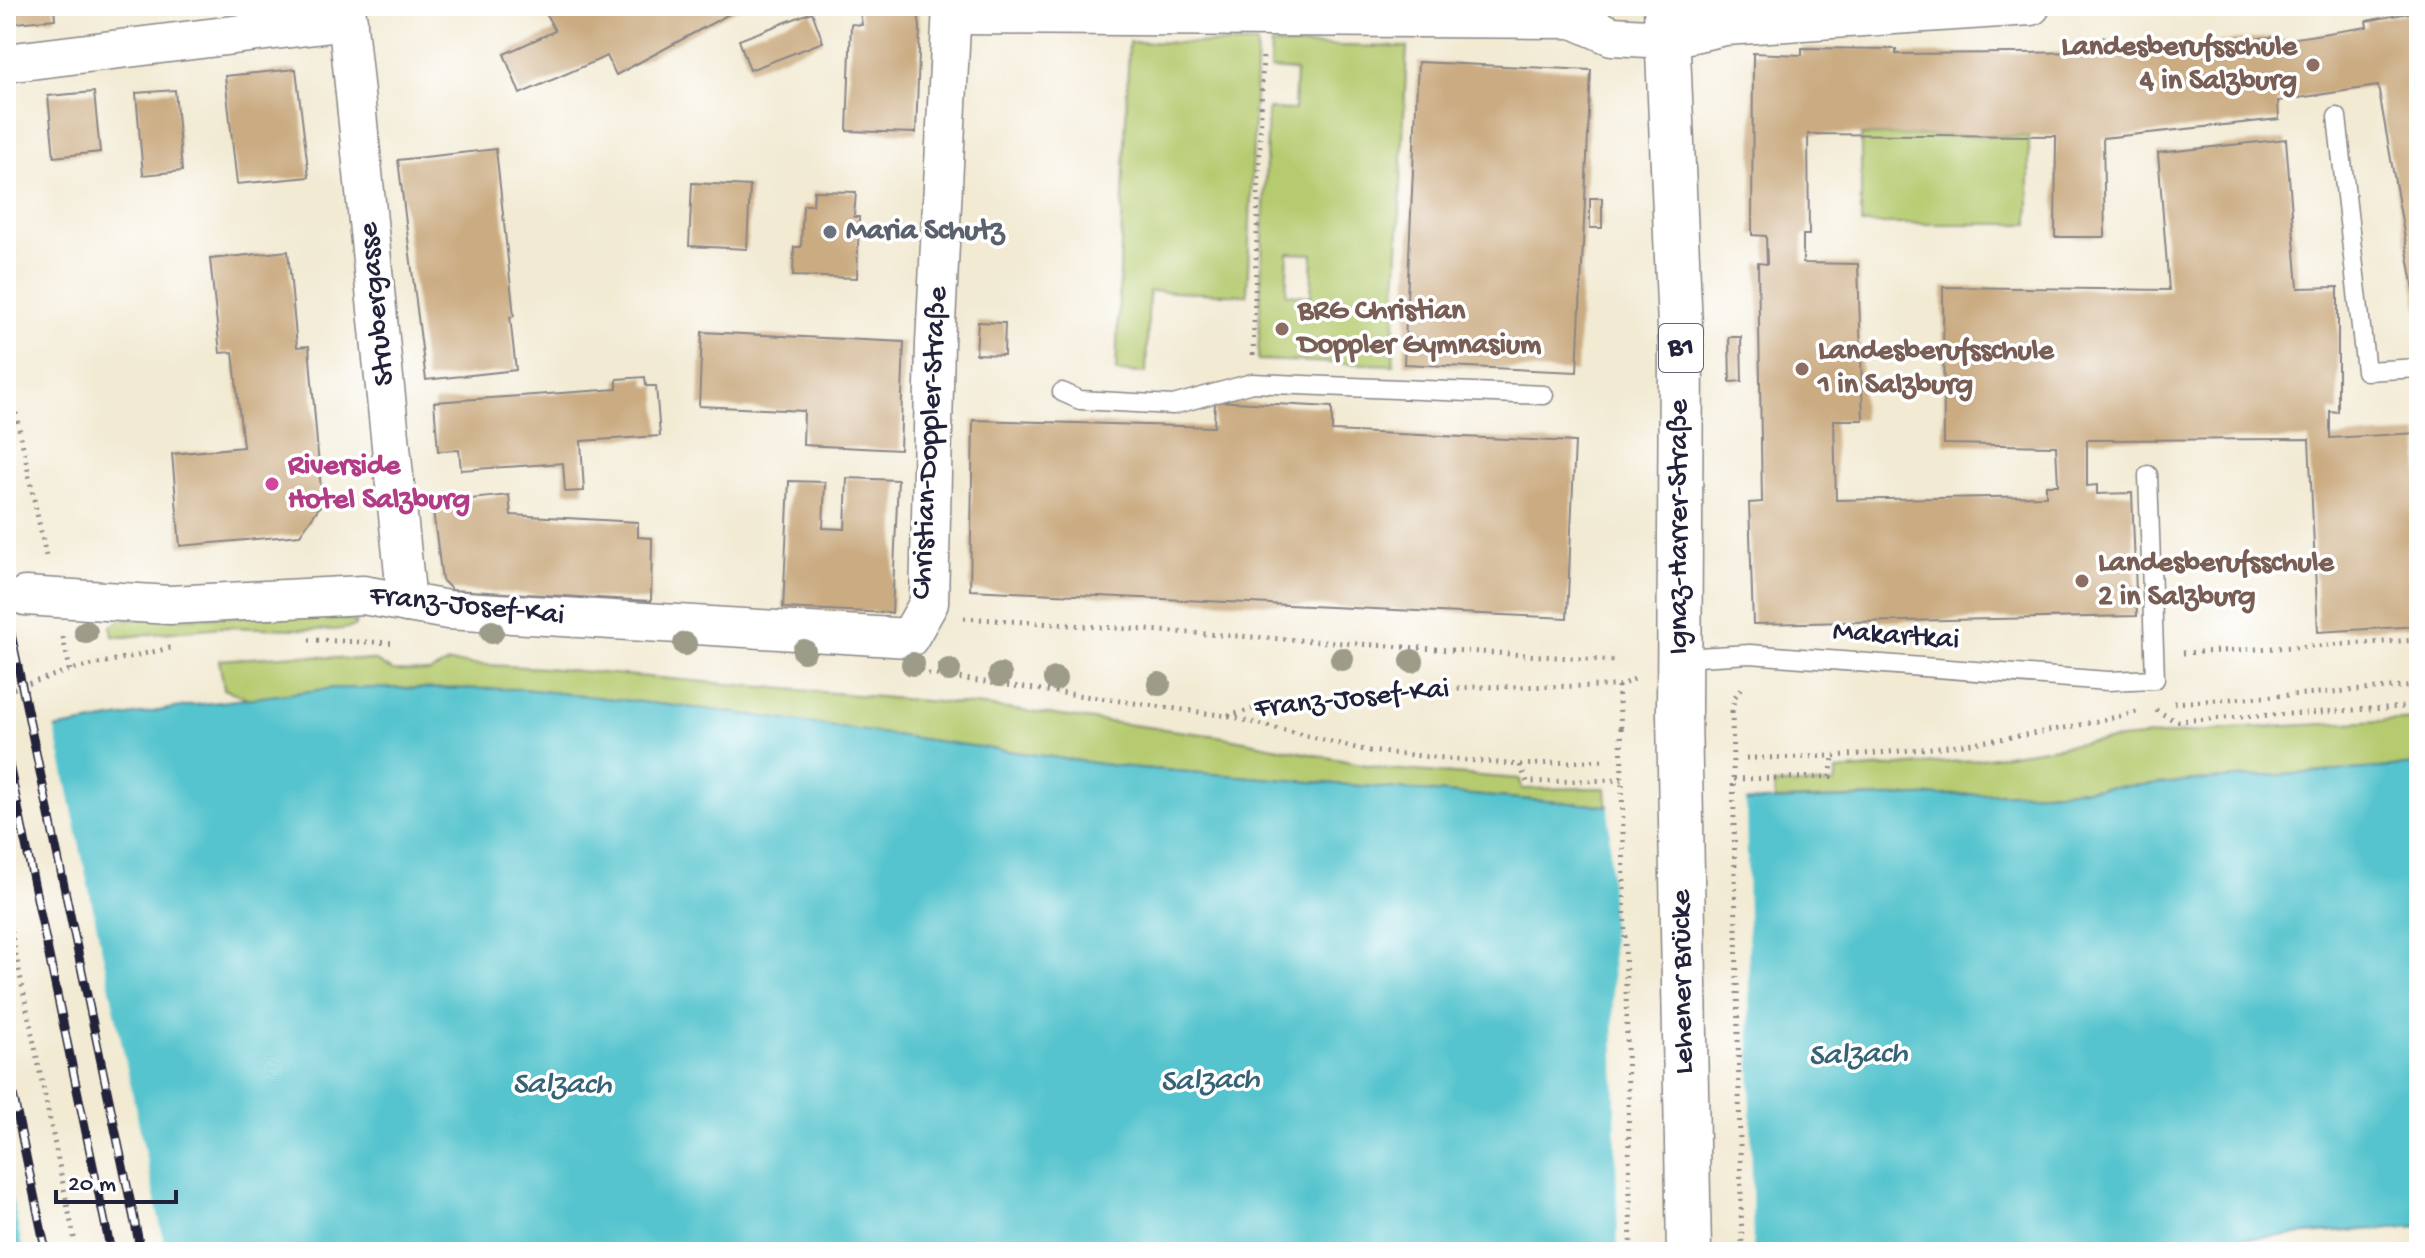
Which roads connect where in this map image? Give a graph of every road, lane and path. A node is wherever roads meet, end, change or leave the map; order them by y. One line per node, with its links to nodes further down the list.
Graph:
1 (2031, 6): 6 (street)
2 (952, 11): 5 (street); 20 (street, Christian-Doppler-Straße)
3 (1373, 11): 5 (street); 6 (street)
4 (347, 14): 9 (street); 18 (street, Strubergasse)
5 (1277, 22): 13 (path)
6 (1666, 22): 26 (main road, Ignaz-Harrer-Straße / B1)
7 (2105, 36): 8 (path)
8 (2106, 52)
9 (6, 63)
10 (2337, 117): 12 (lane)
11 (6, 366): 17 (path)
12 (2419, 368)
13 (1252, 383): 14 (lane); 15 (lane)
14 (1062, 392)
15 (1544, 395)
16 (2148, 475): 25 (lane)
17 (40, 596): 18 (street, Franz-Josef-Kai)
18 (407, 603): 20 (street, Franz-Josef-Kai)
19 (959, 618): 27 (path)
20 (909, 638)
21 (303, 640): 23 (path)
22 (2419, 640): 25 (path)
23 (365, 643)
24 (190, 644): 30 (path)
25 (2154, 655): 26 (lane, Makartkai)
26 (1680, 658): 33 (main road, Ignaz-Harrer-Straße / B1)
27 (1617, 661)
28 (1742, 686): 38 (path, bridge)
29 (2419, 686): 32 (path)
30 (6, 691)
31 (2419, 706): 32 (path)
32 (2153, 708): 35 (path)
33 (1679, 713): 43 (main road, Lehener Brücke / B1, bridge)
34 (1746, 758): 35 (path)
35 (1833, 758): 38 (path)
36 (1603, 760): 37 (path, Franz-Josef-Kai)
37 (1520, 765): 39 (path); 39 (path, Franz-Josef-Kai, bridge)
38 (1734, 779): 44 (path, bridge)
39 (1622, 780): 42 (path, bridge)
40 (6, 907): 41 (path)
41 (77, 1252)
42 (1631, 1252)
43 (1689, 1252)
44 (1742, 1252)

